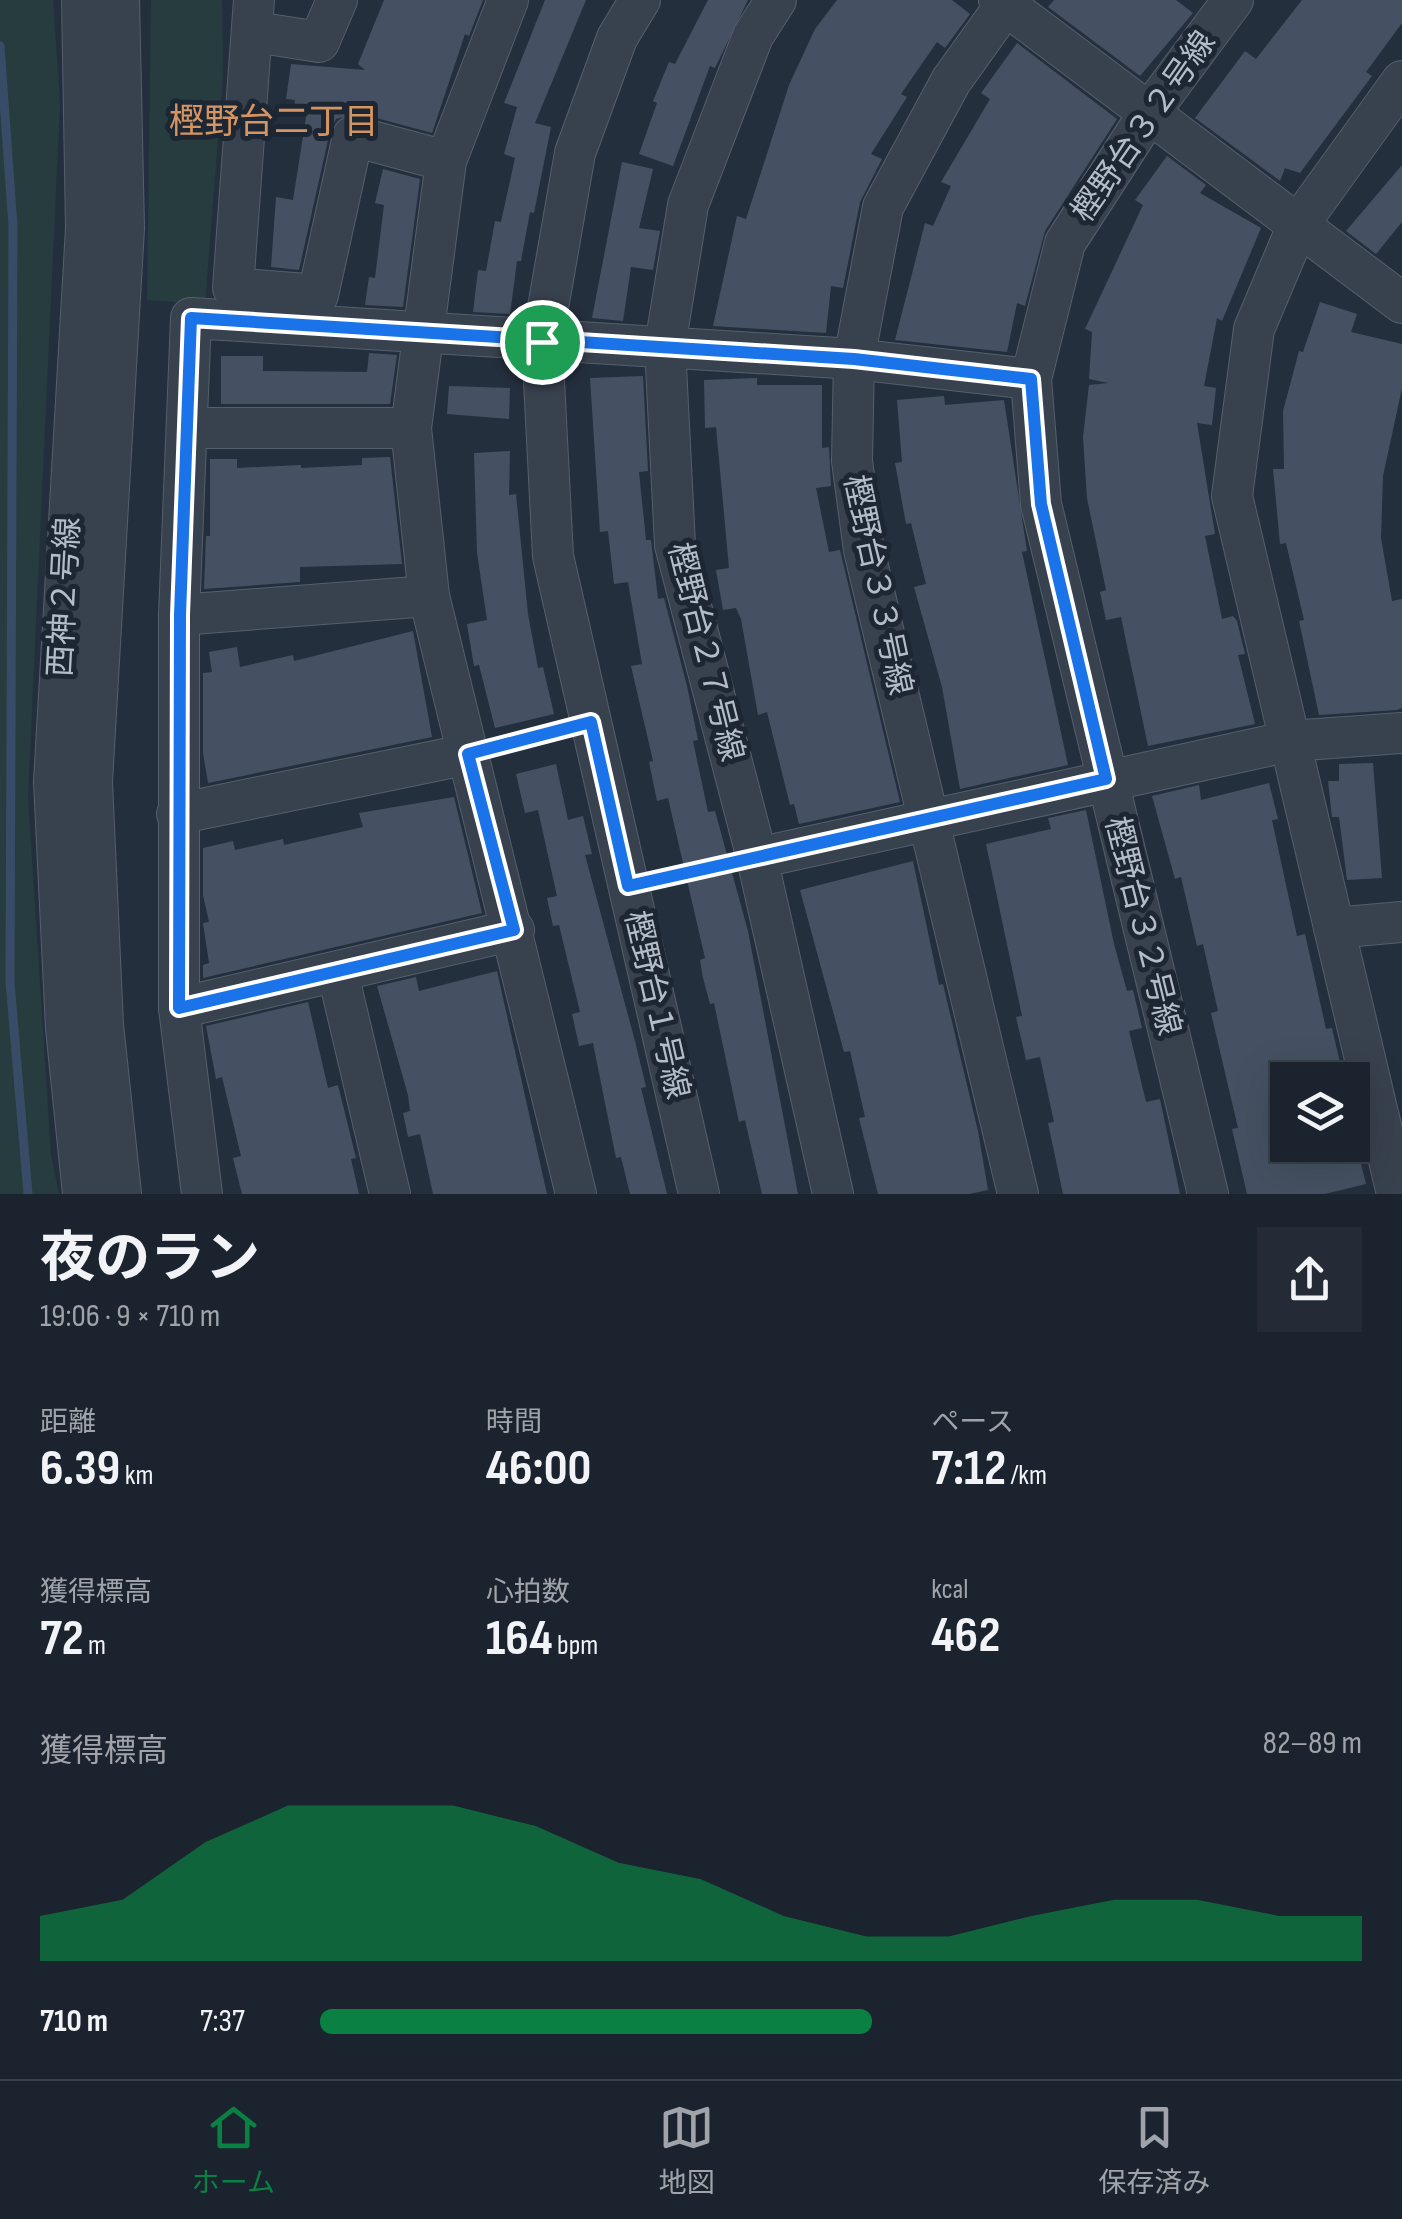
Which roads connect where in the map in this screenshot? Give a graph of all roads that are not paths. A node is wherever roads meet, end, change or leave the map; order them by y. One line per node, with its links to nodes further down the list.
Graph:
1 (82, 0): 36 (street, 西神２号線)
2 (120, 0): 37 (street, 西神２号線)
3 (337, 0): 9 (street)
4 (508, 0): 12 (street)
5 (640, 0): 16 (street, 樫野台１号線)
6 (776, 0): 17 (street, 樫野台２７号線)
7 (1233, 0): 11 (street, 樫野台３２号線)
8 (1004, 1): 11 (street); 18 (street, 樫野台３３号線)
9 (254, 16): 12 (street)
10 (1402, 81): 13 (street)
11 (1150, 113): 13 (street); 19 (street, 樫野台３２号線)
12 (446, 161): 15 (street)
13 (1298, 225): 14 (street); 25 (street)
14 (1402, 303)
15 (422, 334): 16 (street); 20 (street); 21 (street)
16 (542, 342): 17 (street); 41 (street, 樫野台１号線)
17 (665, 346): 18 (street); 30 (street, 樫野台２７号線)
18 (854, 359): 19 (street); 29 (street, 樫野台３３号線)
19 (1031, 379): 27 (street, 樫野台３２号線)
20 (187, 428): 21 (street); 23 (street)
21 (411, 428): 22 (street)
22 (429, 596): 23 (street); 26 (street)
23 (180, 615): 28 (street)
24 (1402, 733): 25 (street)
25 (1290, 741): 27 (street); 32 (street)
26 (468, 754): 28 (street); 33 (street)
27 (1106, 779): 29 (street); 44 (street, 樫野台３２号線)
28 (176, 814): 35 (street)
29 (930, 819): 30 (street); 43 (street, 樫野台３３号線)
30 (757, 858): 42 (street, 樫野台２７号線)
31 (1402, 922): 32 (street)
32 (1334, 928): 45 (street)
33 (514, 930): 34 (street); 40 (street)
34 (338, 974): 35 (street); 39 (street)
35 (179, 1008): 38 (street)
36 (83, 1194)
37 (121, 1194)
38 (202, 1194)
39 (390, 1194)
40 (576, 1194)
41 (700, 1194)
42 (833, 1194)
43 (1018, 1194)
44 (1208, 1194)
45 (1397, 1194)

